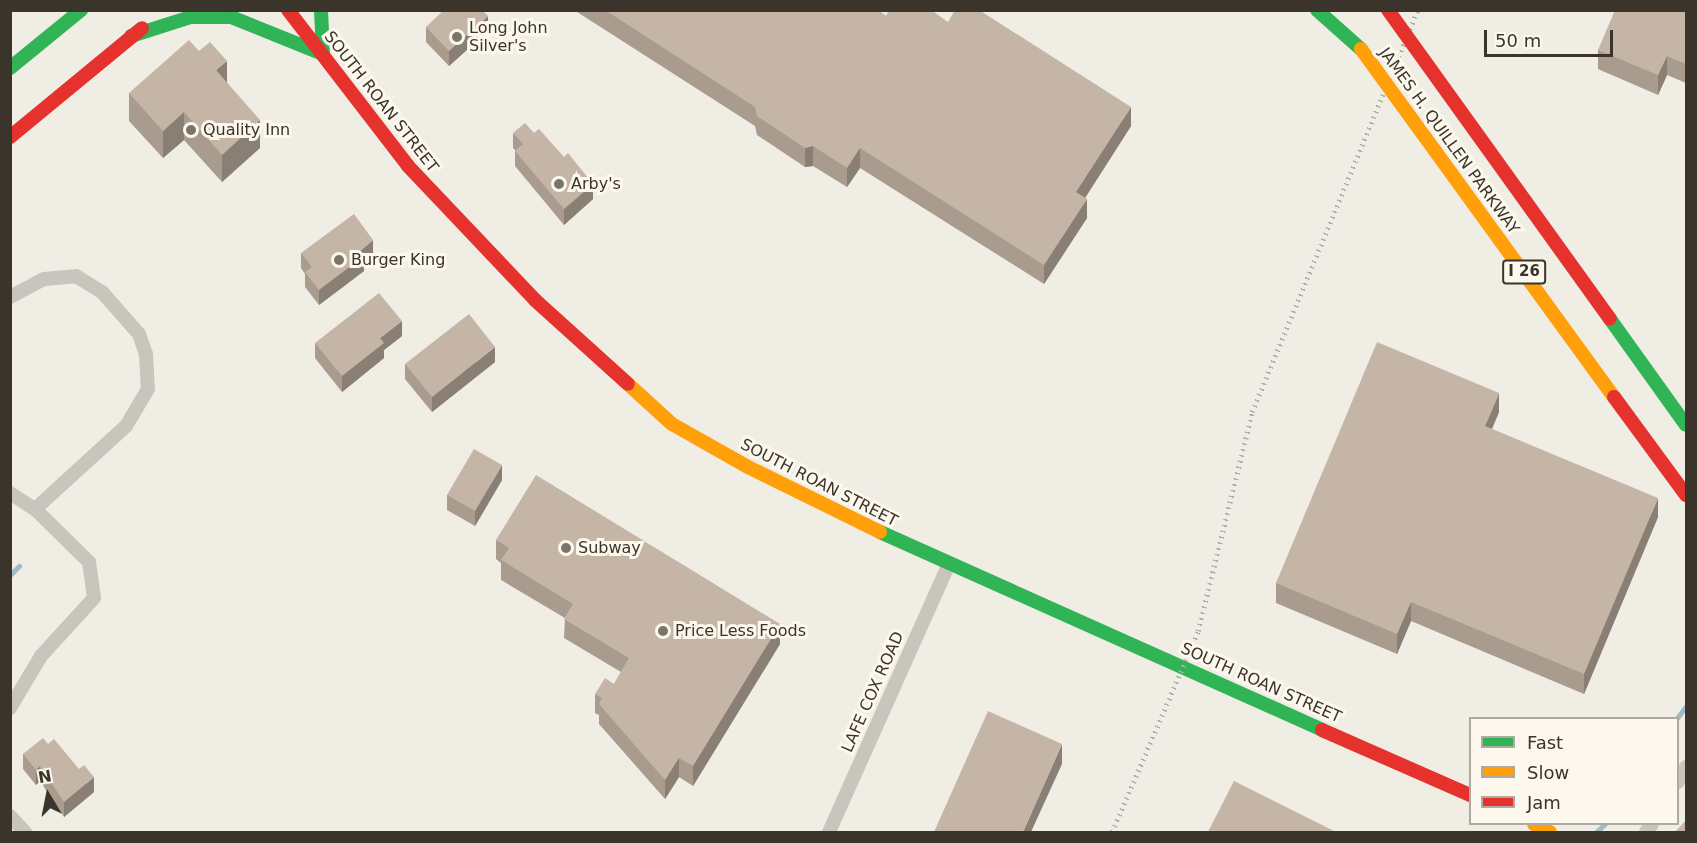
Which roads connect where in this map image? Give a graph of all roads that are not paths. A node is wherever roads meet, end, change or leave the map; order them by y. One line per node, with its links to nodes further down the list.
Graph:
1 (81, 10): 11 (main road)
2 (166, 10): 8 (main road)
3 (288, 10): 10 (main road, SOUTH ROAN STREET)
4 (321, 10): 10 (main road)
5 (1317, 10): 9 (main road)
6 (1335, 10): 9 (main road, JAMES H. QUILLEN PARKWAY / I 26)
7 (1388, 10): 14 (main road, JAMES H. QUILLEN PARKWAY / I 26, bridge)
8 (131, 36): 10 (main road); 12 (main road)
9 (1361, 49): 16 (main road, JAMES H. QUILLEN PARKWAY / I 26, bridge)
10 (323, 54): 18 (main road, SOUTH ROAN STREET)
11 (10, 68)
12 (10, 137)
13 (10, 297): 17 (street)
14 (1686, 425)
15 (10, 493): 17 (street)
16 (1686, 495)
17 (35, 509): 19 (street)
18 (948, 566): 20 (main road, SOUTH ROAN STREET); 23 (street, LAFE COX ROAD)
19 (10, 708)
20 (1469, 795)
21 (10, 816): 22 (street)
22 (25, 832)
23 (829, 832)

